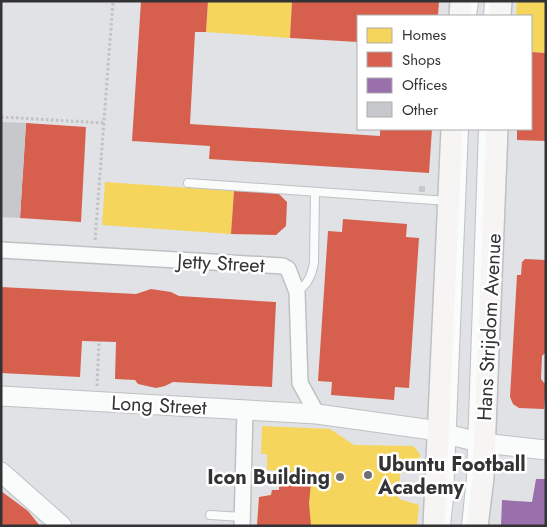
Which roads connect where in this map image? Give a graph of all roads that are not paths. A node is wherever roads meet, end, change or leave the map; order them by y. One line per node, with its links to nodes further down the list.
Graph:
1 (461, 1): 5 (main road)
2 (474, 1): 6 (lane)
3 (489, 1): 7 (lane)
4 (501, 1): 8 (main road)
5 (460, 15)
6 (472, 15)
7 (488, 15)
8 (500, 15)
9 (452, 130): 15 (main road)
10 (464, 130): 21 (lane)
11 (484, 130): 22 (lane)
12 (497, 130): 22 (main road, Hans Strijdom Avenue)
13 (188, 183): 14 (lane)
14 (315, 192): 15 (lane); 17 (lane)
15 (448, 201): 21 (main road)
16 (1, 250): 17 (street, Jetty Street)
17 (297, 292): 20 (street, Jetty Street)
18 (1, 396): 19 (street, Long Street)
19 (245, 410): 20 (street, Long Street); 26 (street)
20 (317, 414): 21 (street, Long Street)
21 (445, 433): 22 (street); 28 (main road); 29 (lane)
22 (478, 442): 23 (street); 30 (lane); 31 (main road, Hans Strijdom Avenue)
23 (546, 450)
24 (1, 472): 27 (street)
25 (210, 515): 26 (lane)
26 (242, 521)
27 (62, 526)
28 (434, 526)
29 (446, 526)
30 (466, 526)
31 (477, 526)

